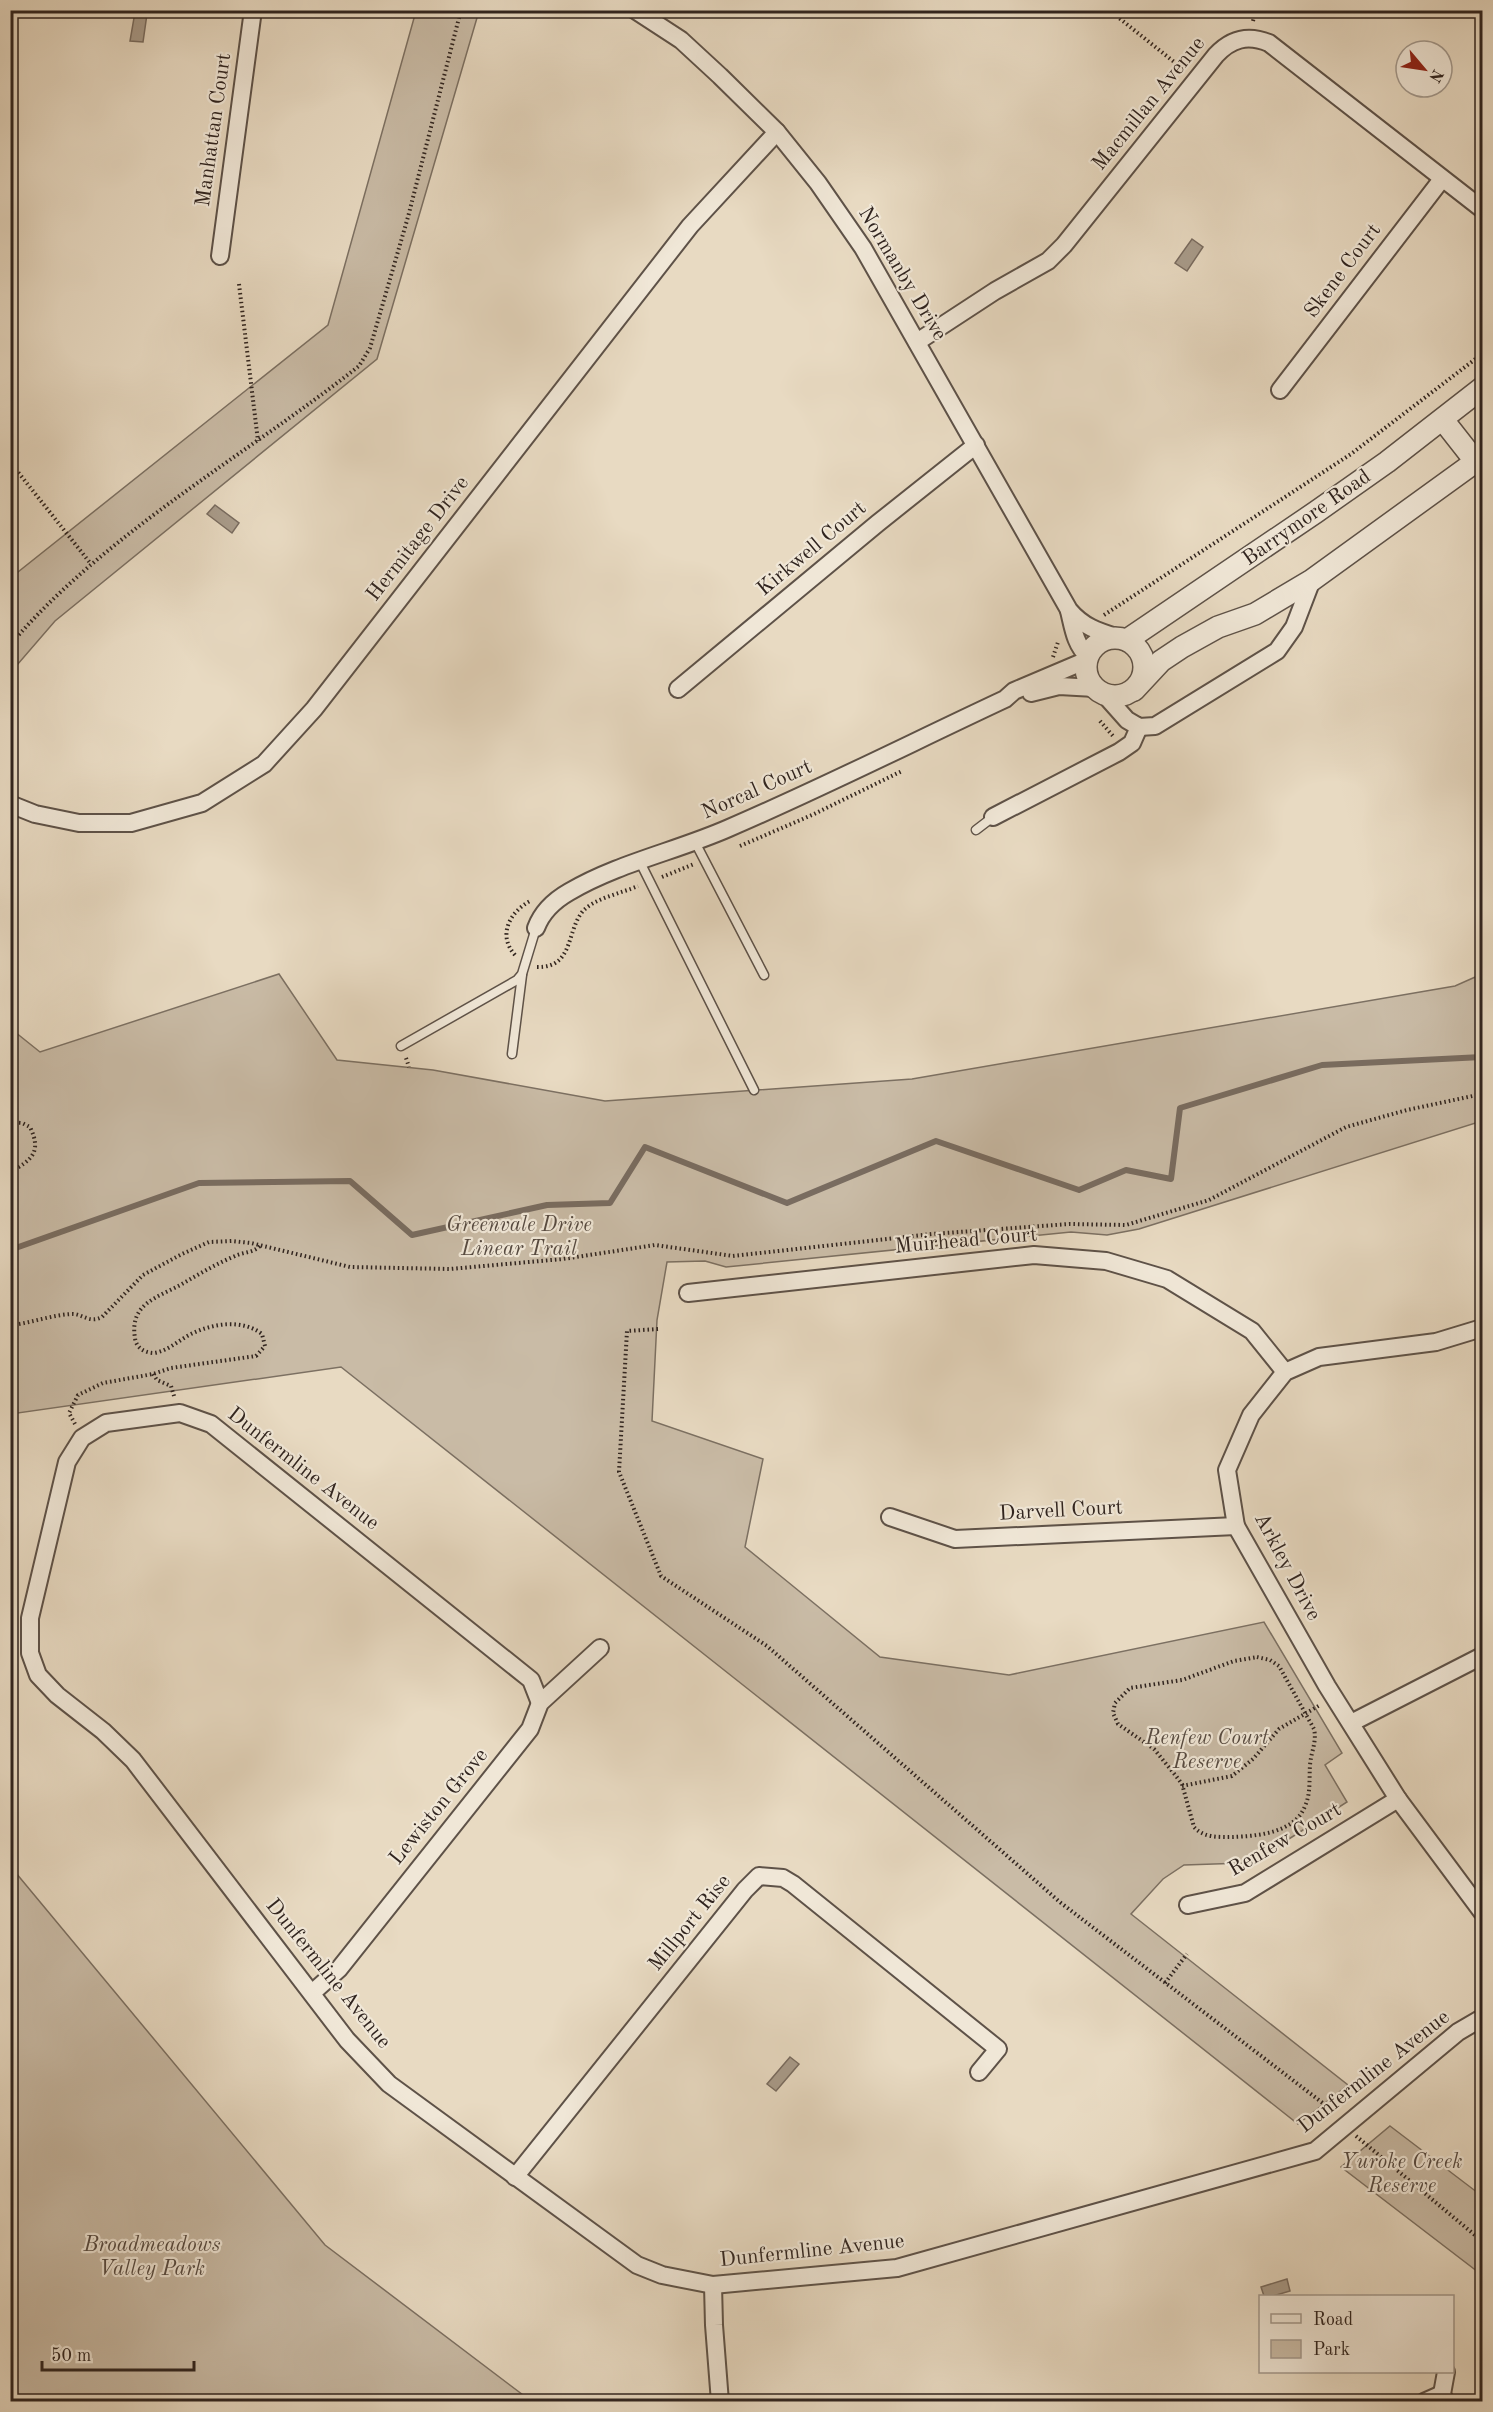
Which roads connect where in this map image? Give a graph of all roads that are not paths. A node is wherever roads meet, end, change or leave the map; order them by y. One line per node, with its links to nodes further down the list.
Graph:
1 (253, 10): 6 (street, Manhattan Court)
2 (635, 10): 3 (street, Normanby Drive)
3 (777, 132): 7 (street, Normanby Drive); 22 (street, Hermitage Drive)
4 (1442, 179): 5 (street, Macmillan Avenue); 7 (street, Macmillan Avenue); 9 (street, Skene Court)
5 (1482, 209)
6 (220, 256)
7 (917, 342): 11 (street, Normanby Drive)
8 (1482, 388): 10 (street, Barrymore Road)
9 (1280, 390)
10 (1443, 420): 12 (street); 15 (street, Barrymore Road)
11 (976, 445): 14 (street, Normanby Drive); 17 (street, Kirkwell Court)
12 (1480, 463): 13 (street)
13 (1312, 580): 18 (street); 21 (street)
14 (1080, 630): 15 (street, Normanby Drive); 16 (street, Normanby Drive)
15 (1125, 639): 16 (street); 18 (street)
16 (1088, 658): 19 (street); 20 (street, Norcal Court)
17 (678, 689)
18 (1134, 690): 19 (street)
19 (1104, 696): 20 (street, Norcal Court); 21 (street)
20 (1005, 699): 25 (street, Norcal Court)
21 (1140, 727): 23 (street)
22 (10, 804)
23 (993, 818): 24 (lane)
24 (976, 830)
25 (695, 842): 26 (street, Norcal Court); 29 (lane)
26 (640, 862): 27 (street, Norcal Court); 32 (lane)
27 (536, 928): 28 (lane)
28 (522, 974): 30 (lane); 31 (lane)
29 (764, 975)
30 (401, 1046)
31 (512, 1054)
32 (754, 1090)
33 (688, 1293): 35 (street, Muirhead Court)
34 (1482, 1328): 35 (street, Arkley Drive)
35 (1285, 1372): 37 (street, Arkley Drive)
36 (890, 1517): 37 (street, Darvell Court)
37 (1236, 1526): 41 (street, Arkley Drive)
38 (600, 1648): 40 (street, Lewiston Grove)
39 (1482, 1656): 41 (street)
40 (540, 1703): 45 (street, Lewiston Grove); 45 (street, Dunfermline Avenue)
41 (1351, 1723): 42 (street, Arkley Drive)
42 (1398, 1799): 43 (street, Renfew Court); 44 (street, Arkley Drive)
43 (1188, 1905)
44 (1482, 1912)
45 (312, 1993): 48 (street, Dunfermline Avenue)
46 (1482, 2018): 49 (street, Dunfermline Avenue)
47 (979, 2072): 48 (street, Millport Rise)
48 (515, 2177): 49 (street, Dunfermline Avenue)
49 (714, 2285): 52 (street)
50 (1446, 2373): 51 (street)
51 (1444, 2398): 53 (street)
52 (720, 2402)
53 (1424, 2402)

